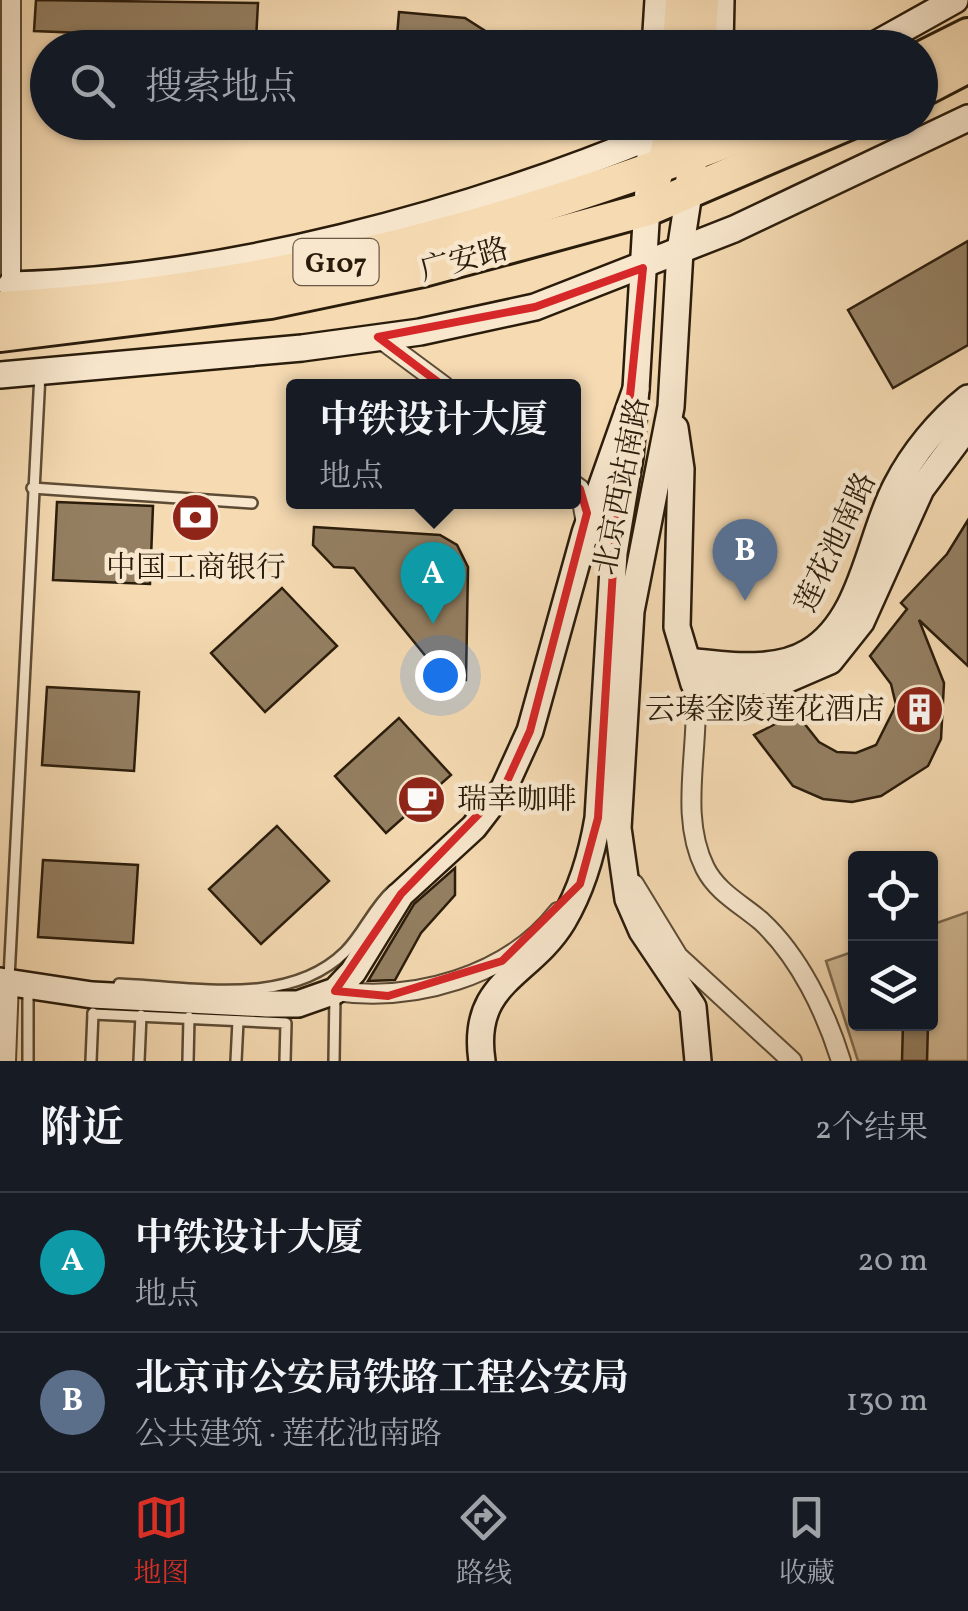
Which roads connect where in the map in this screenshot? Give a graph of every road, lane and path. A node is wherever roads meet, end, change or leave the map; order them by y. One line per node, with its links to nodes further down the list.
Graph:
1 (11, 0): 29 (street)
2 (658, 0): 7 (street)
3 (680, 0): 8 (main road)
4 (704, 0): 9 (main road)
5 (722, 0): 10 (street)
6 (955, 0): 11 (street)
7 (656, 30)
8 (679, 30)
9 (702, 30)
10 (721, 30)
11 (901, 30)
12 (968, 35): 13 (highway)
13 (938, 50)
14 (968, 66): 15 (highway)
15 (938, 82)
16 (968, 118): 17 (street)
17 (938, 132)
18 (646, 140): 29 (street, 广安路)
19 (670, 140): 24 (highway, 广安路 / G107)
20 (670, 140): 24 (street, 北京西站南路)
21 (677, 140): 25 (main road, 北京西站南路)
22 (810, 140): 25 (highway, 广安路 / G107)
23 (920, 140): 27 (street)
24 (654, 170): 26 (main road, 北京西站南路); 29 (highway, 广安路 / G107)
25 (689, 193): 26 (highway, 广安路 / G107); 27 (street, 北京西站南路)
26 (648, 209): 28 (street, 北京西站南路); 29 (highway, 广安路 / G107)
27 (680, 250): 28 (street, 广安路); 36 (street, 北京西站南路)
28 (643, 268): 30 (street, 广安路); 34 (street, 北京西站南路)
29 (5, 309)
30 (378, 337): 31 (street, 广安路); 33 (street)
31 (40, 372): 32 (street, 广安路); 38 (lane)
32 (0, 374)
33 (435, 379)
34 (636, 388): 41 (street); 45 (street, 北京西站南路)
35 (968, 398): 42 (street, 莲花池南路)
36 (672, 407): 42 (street); 43 (street, 北京西站南路)
37 (968, 426): 42 (street, 莲花池南路)
38 (32, 488): 40 (lane); 46 (lane)
39 (581, 492): 41 (street)
40 (252, 503)
41 (585, 533): 44 (street)
42 (691, 672): 64 (street)
43 (620, 862): 62 (street); 63 (street)
44 (428, 865): 47 (lane); 48 (street)
45 (580, 884): 48 (street); 61 (street, 北京西站南路)
46 (12, 981): 47 (street); 53 (street); 54 (lane)
47 (64, 988): 49 (street)
48 (335, 991): 51 (street); 60 (lane)
49 (92, 1004): 50 (street); 55 (lane)
50 (141, 1007): 51 (street); 56 (lane)
51 (190, 1009): 52 (lane); 57 (lane)
52 (238, 1021): 58 (lane); 59 (lane)
53 (6, 1061)
54 (28, 1061)
55 (91, 1061)
56 (139, 1061)
57 (188, 1061)
58 (236, 1061)
59 (284, 1061)
60 (334, 1061)
61 (482, 1061)
62 (698, 1061)
63 (792, 1061)
64 (841, 1061)

